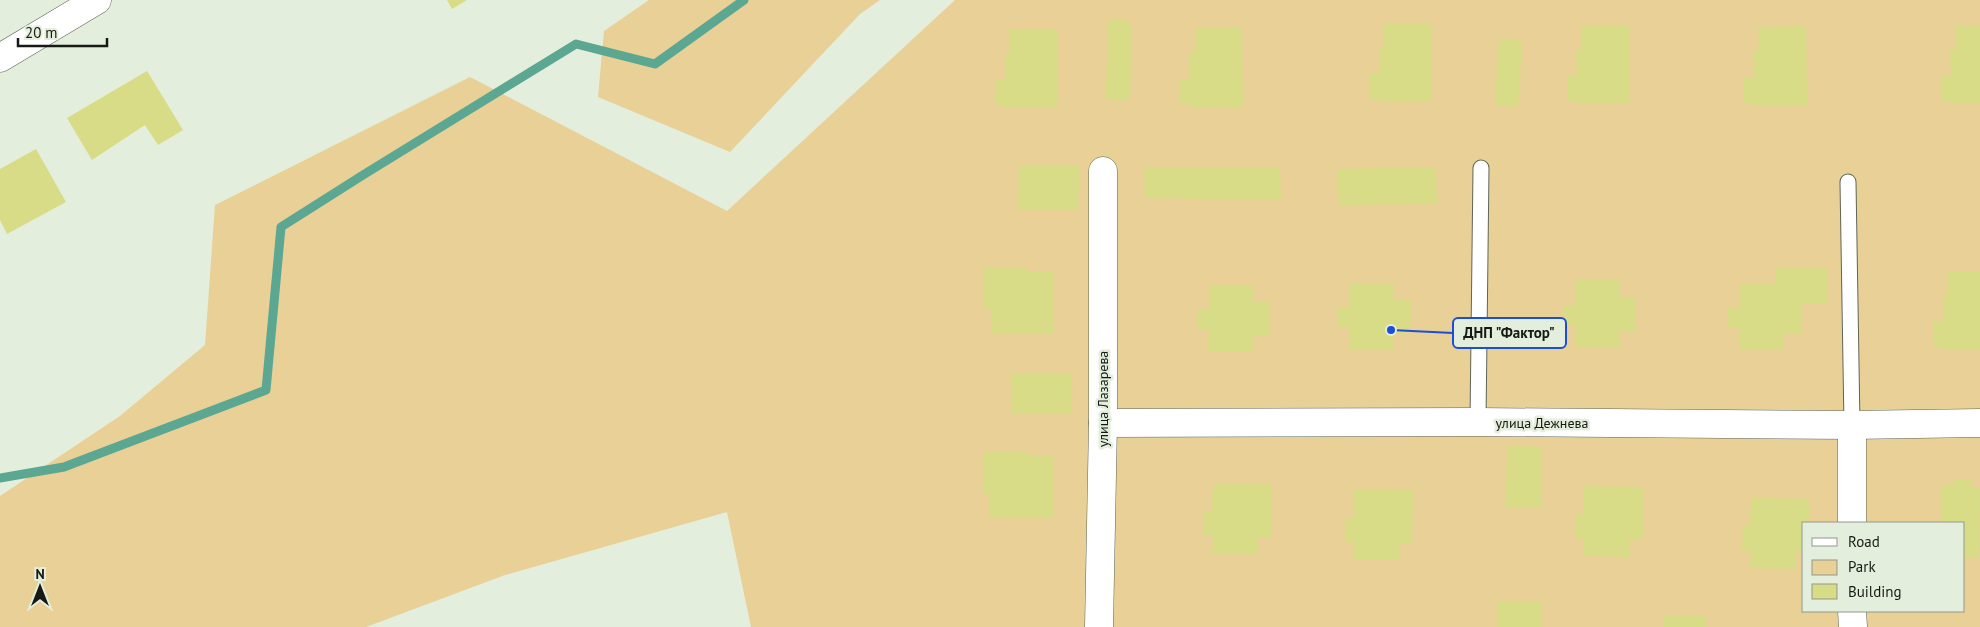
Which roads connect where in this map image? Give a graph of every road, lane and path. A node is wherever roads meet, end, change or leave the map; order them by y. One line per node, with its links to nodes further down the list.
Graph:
1 (97, 0): 2 (street)
2 (0, 58)
3 (1481, 168): 6 (lane)
4 (1103, 171): 7 (street, улица Лазарева)
5 (1848, 182): 9 (lane)
6 (1478, 422): 7 (street, улица Дежнева); 9 (street, улица Дежнева)
7 (1103, 423): 12 (street, улица Лазарева)
8 (1980, 423): 9 (street, улица Дежнева)
9 (1852, 425): 10 (street)
10 (1852, 522)
11 (1852, 612): 13 (street)
12 (1099, 627)
13 (1852, 627)

